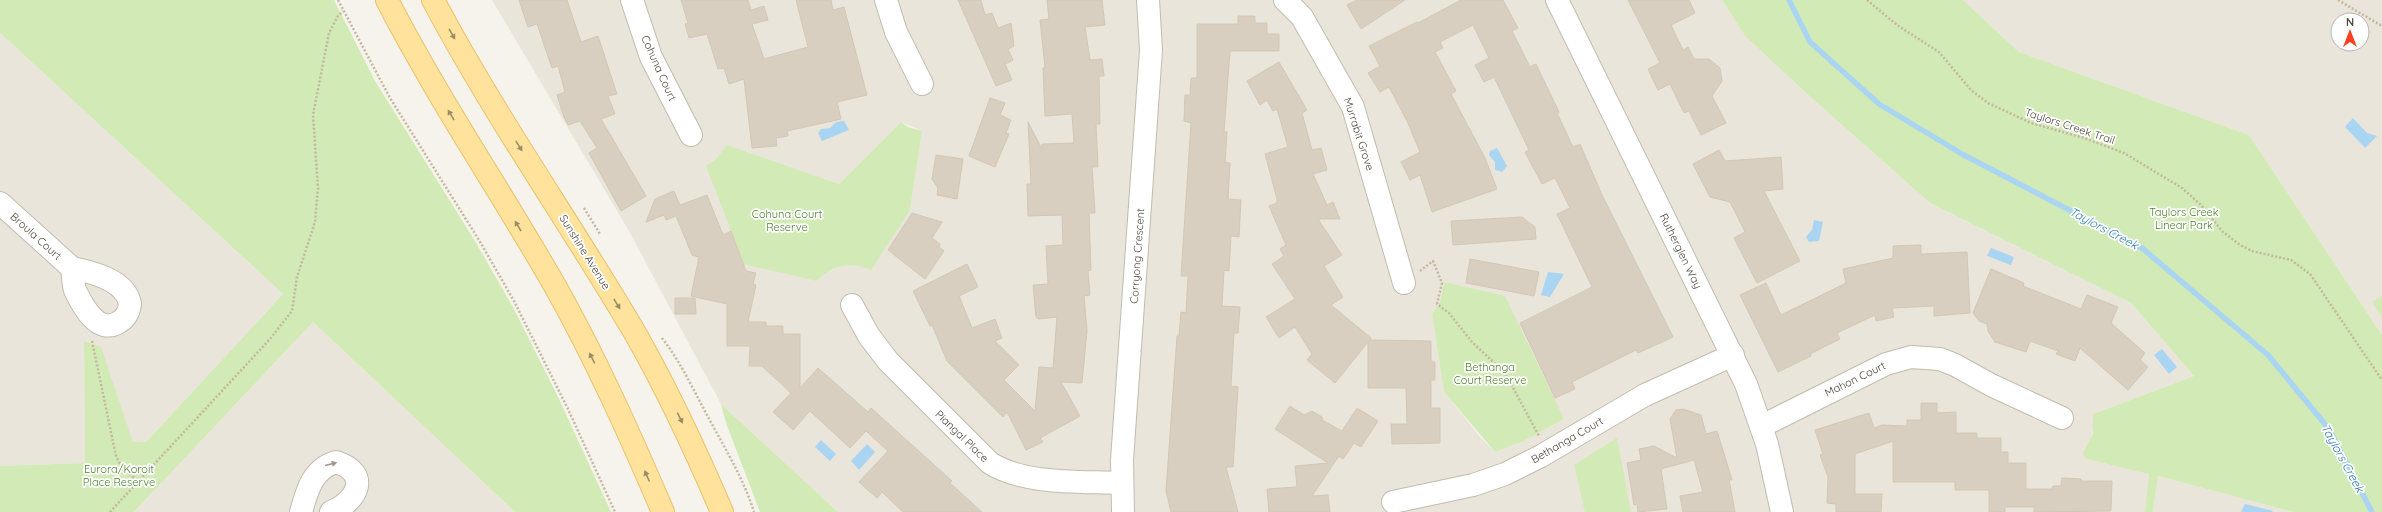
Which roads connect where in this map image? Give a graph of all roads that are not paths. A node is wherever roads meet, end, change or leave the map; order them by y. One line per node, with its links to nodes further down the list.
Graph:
1 (387, 0): 21 (main road, one-way to 1)
2 (433, 0): 22 (main road, Sunshine Avenue, one-way to 22)
3 (632, 0): 9 (street, Cohuna Court)
4 (886, 0): 8 (street)
5 (1148, 0): 17 (street, Corryong Crescent)
6 (1285, 0): 12 (street, Murrabit Grove)
7 (1556, 0): 14 (street, Rutherglen Way)
8 (922, 84)
9 (691, 135)
10 (0, 203): 11 (street, Broula Court)
11 (72, 268): 11 (street, Broula Court)
12 (1404, 283)
13 (852, 305): 17 (street, Piangal Place)
14 (1733, 355): 16 (street, Rutherglen Way); 18 (street, Bethanga Court)
15 (2062, 418): 16 (street, Mahon Court)
16 (1762, 426): 24 (street, Rutherglen Way)
17 (1121, 483): 23 (street, Corryong Crescent)
18 (1393, 502)
19 (301, 512): 20 (street, one-way to 20)
20 (331, 512)
21 (663, 512)
22 (722, 512)
23 (1123, 512)
24 (1782, 512)

